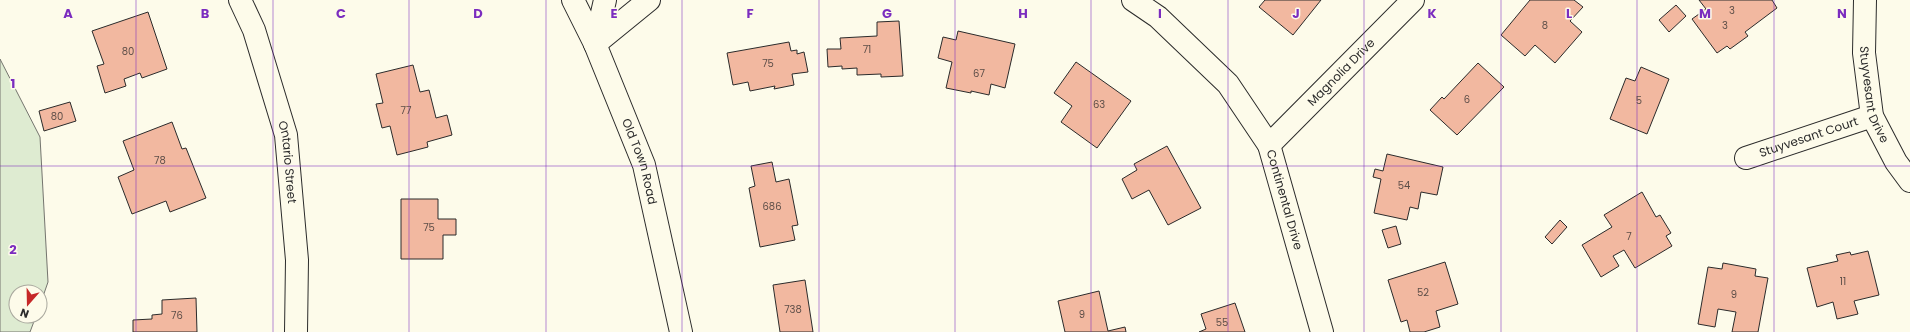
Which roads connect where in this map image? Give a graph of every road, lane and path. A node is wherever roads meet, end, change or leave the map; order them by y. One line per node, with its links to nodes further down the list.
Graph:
1 (240, 0): 13 (street, Ontario Street)
2 (573, 0): 8 (street, Old Town Road)
3 (605, 0): 8 (street)
4 (649, 0): 8 (street)
5 (1133, 0): 10 (street, Continental Drive)
6 (1413, 0): 10 (street, Magnolia Drive)
7 (1865, 0): 9 (street, Stuyvesant Drive)
8 (595, 44): 14 (street, Old Town Road)
9 (1872, 116): 11 (street, Stuyvesant Court); 12 (street, Stuyvesant Drive)
10 (1270, 145): 15 (street, Continental Drive)
11 (1746, 158)
12 (1910, 181)
13 (296, 332)
14 (681, 332)
15 (1322, 332)

